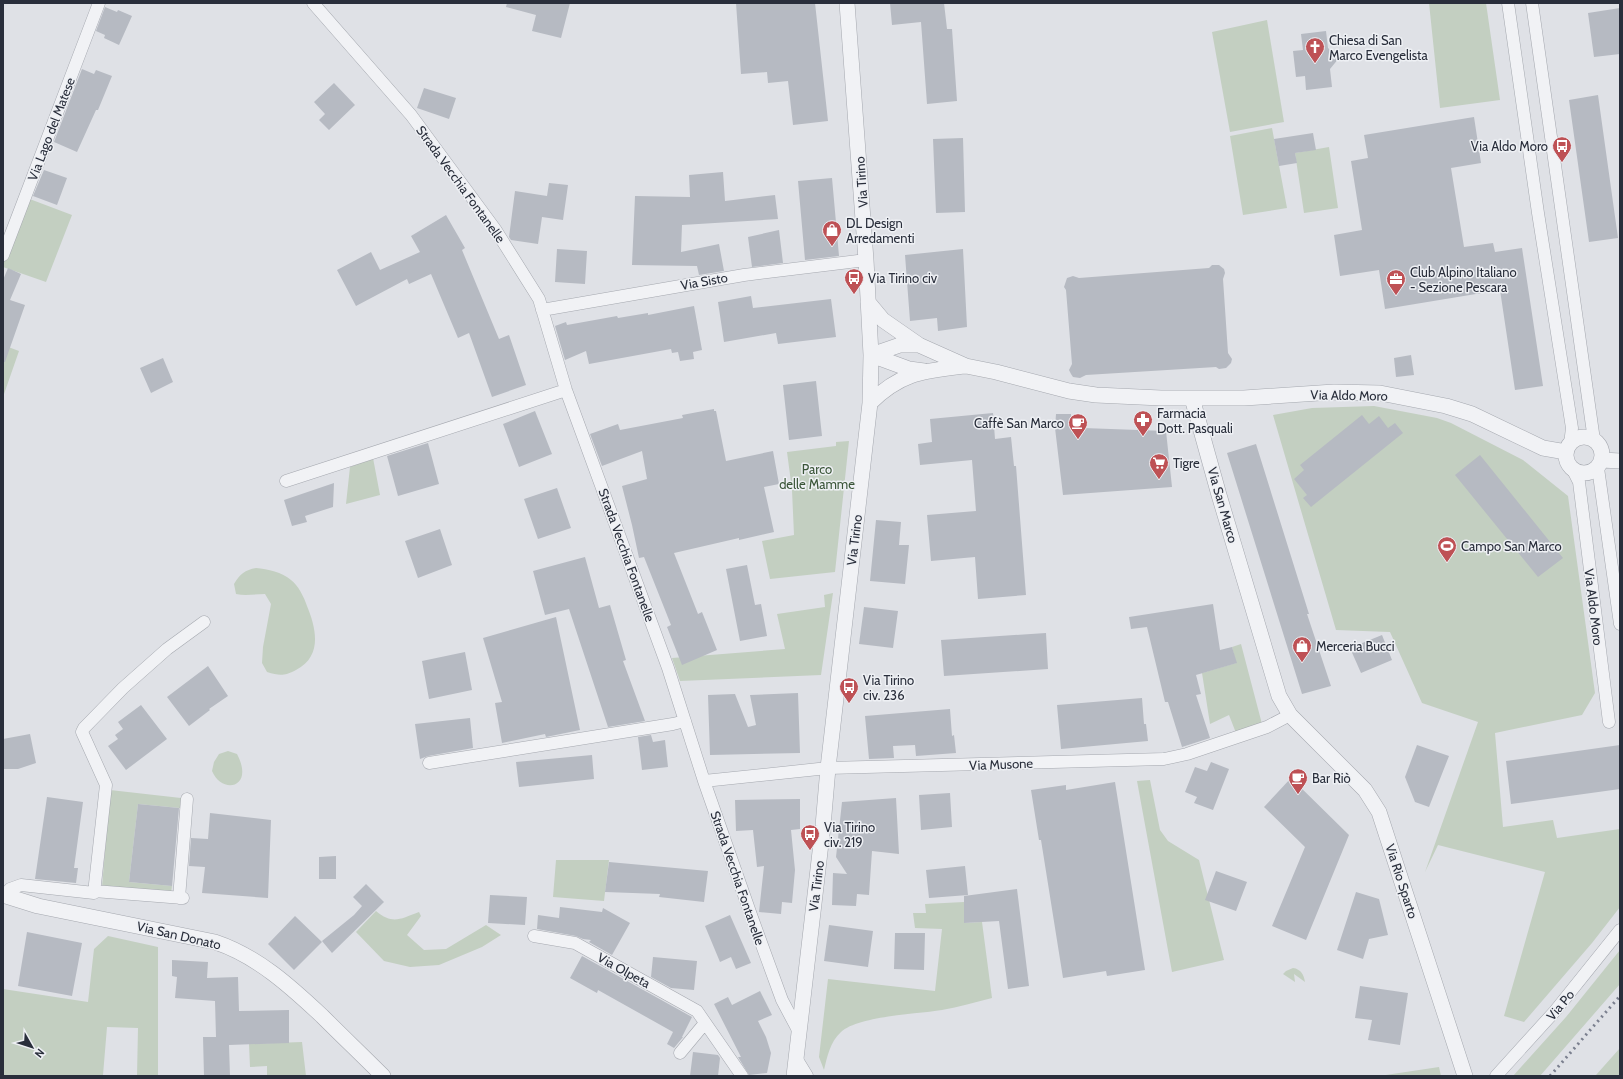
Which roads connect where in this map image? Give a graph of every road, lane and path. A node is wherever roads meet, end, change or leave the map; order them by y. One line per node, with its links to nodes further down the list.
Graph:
1 (99, 3): 6 (street, Via Lago del Matese)
2 (313, 3): 9 (street, Strada Vecchia Fontanelle)
3 (847, 3): 7 (street, Via Tirino)
4 (1508, 3): 18 (street)
5 (1532, 3): 17 (street)
6 (3, 255)
7 (866, 260): 8 (street, Via Tirino); 9 (street, Via Sisto)
8 (868, 302): 10 (street); 11 (street, Via Tirino)
9 (542, 310): 14 (street, Strada Vecchia Fontanelle)
10 (919, 345): 11 (street); 12 (street)
11 (871, 355): 13 (street); 16 (street, Via Tirino)
12 (966, 366): 13 (street); 15 (street)
13 (926, 371): 16 (street)
14 (566, 390): 22 (street); 26 (street, Strada Vecchia Fontanelle)
15 (1192, 398): 18 (street, Via Aldo Moro); 25 (street, Via San Marco)
16 (870, 403): 29 (street, Via Tirino)
17 (1594, 440): 18 (street); 20 (street)
18 (1568, 448): 21 (street)
19 (1620, 461): 20 (street)
20 (1600, 464): 21 (street); 24 (street, Via Aldo Moro)
21 (1573, 470): 27 (street, Via Aldo Moro)
22 (286, 481)
23 (204, 622): 32 (street)
24 (1620, 624)
25 (1290, 715): 29 (street, Via Musone); 44 (street, Via Rio Sparto)
26 (685, 721): 28 (street); 30 (street, Strada Vecchia Fontanelle)
27 (1609, 722)
28 (429, 763)
29 (828, 768): 30 (street, Via Musone); 37 (street, Via Tirino)
30 (704, 781): 37 (street, Strada Vecchia Fontanelle)
31 (187, 799): 32 (street)
32 (94, 891): 33 (street)
33 (4, 895): 40 (street, Via San Donato)
34 (1620, 930): 45 (street, Via Po)
35 (534, 936): 36 (street, Via Olpeta)
36 (705, 1023): 38 (street); 41 (street, Via Olpeta)
37 (799, 1032): 39 (street, Via Tirino)
38 (680, 1053)
39 (796, 1058): 42 (street, Via Tirino); 43 (street)
40 (383, 1076)
41 (742, 1076)
42 (794, 1076)
43 (808, 1076)
44 (1465, 1076)
45 (1496, 1076)

